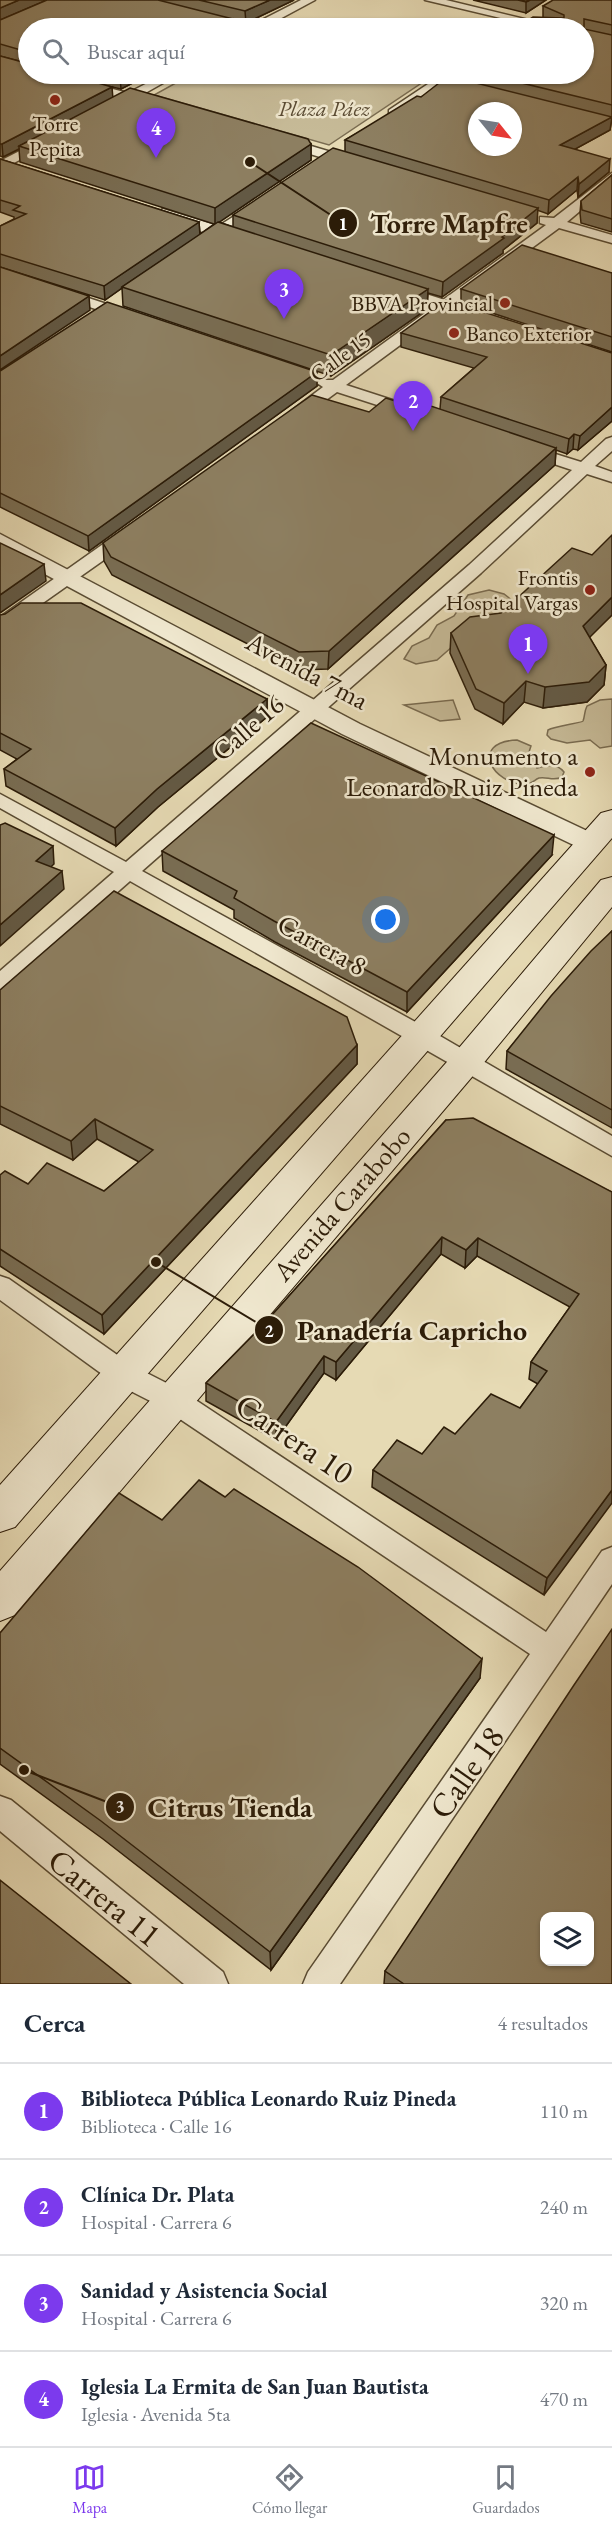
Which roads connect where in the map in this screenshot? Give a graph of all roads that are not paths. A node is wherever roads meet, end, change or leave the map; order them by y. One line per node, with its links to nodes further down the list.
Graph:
1 (309, 0): 6 (street)
2 (430, 0): 7 (street)
3 (541, 11): 8 (street)
4 (187, 14): 5 (street)
5 (204, 18)
6 (274, 18)
7 (511, 18)
8 (530, 18)
9 (81, 84): 14 (street)
10 (154, 84): 14 (street)
11 (435, 84): 17 (street)
12 (459, 84): 13 (street)
13 (463, 86)
14 (130, 97): 15 (street); 16 (street)
15 (164, 106)
16 (109, 108)
17 (385, 118)
18 (56, 136): 22 (street)
19 (264, 136): 21 (street)
20 (348, 143): 21 (street)
21 (330, 156): 23 (street); 24 (street)
22 (1, 164): 25 (street)
23 (364, 166)
24 (311, 168)
25 (26, 171)
26 (612, 177): 30 (street, Calle 15)
27 (274, 194): 31 (street)
28 (151, 210): 31 (street)
29 (534, 216): 30 (street)
30 (557, 223): 32 (street); 38 (street, Calle 15)
31 (219, 231): 33 (street); 34 (street)
32 (612, 239)
33 (264, 246)
34 (191, 250)
35 (378, 284): 38 (street)
36 (43, 287): 39 (street)
37 (127, 296): 39 (street)
38 (446, 306): 41 (street); 44 (street, Calle 15)
39 (108, 309): 40 (street); 42 (street)
40 (141, 320)
41 (490, 321)
42 (89, 322)
43 (314, 379): 44 (street)
44 (336, 387): 45 (street); 46 (street, Calle 15)
45 (425, 416)
46 (288, 421)
47 (612, 442): 49 (street, Calle 16)
48 (515, 446): 49 (street)
49 (582, 468): 50 (street); 55 (street, Calle 16)
50 (612, 477)
51 (145, 523): 53 (street)
52 (0, 541): 53 (street, Avenida 7ma)
53 (69, 577): 54 (street); 55 (street, Avenida 7ma)
54 (0, 626)
55 (313, 709): 58 (street, Avenida 7ma); 59 (street, Calle 16)
56 (0, 800): 59 (street, Carrera 8)
57 (612, 819): 58 (main road, Avenida Carabobo)
58 (602, 843): 62 (main road, Avenida Carabobo)
59 (129, 871): 61 (street, Calle 16); 62 (street, Carrera 8)
60 (612, 887): 63 (main road, Avenida Carabobo)
61 (0, 983)
62 (420, 1035): 63 (street, Carrera 8); 66 (main road, Avenida Carabobo)
63 (465, 1063): 64 (street, Carrera 8); 67 (main road, Avenida Carabobo)
64 (612, 1147)
65 (0, 1286): 66 (street, Carrera 10)
66 (123, 1374): 67 (street, Carrera 10); 68 (main road, Avenida Carabobo)
67 (172, 1400): 70 (main road, Avenida Carabobo); 71 (street, Carrera 10)
68 (0, 1514)
69 (612, 1560): 71 (street, Calle 18)
70 (0, 1602)
71 (550, 1651): 74 (street, Calle 18)
72 (0, 1811): 73 (street, Carrera 11)
73 (211, 1984)
74 (320, 1984)

